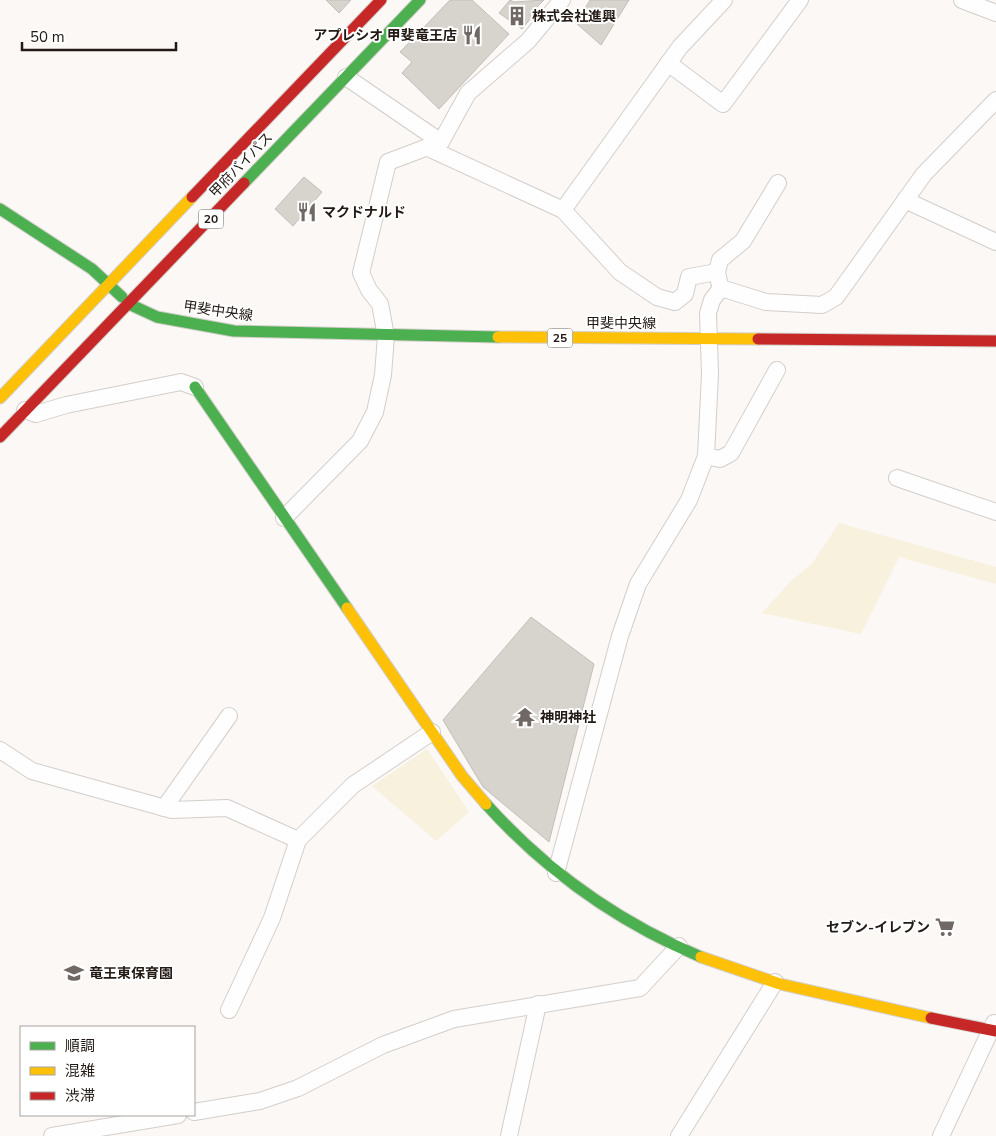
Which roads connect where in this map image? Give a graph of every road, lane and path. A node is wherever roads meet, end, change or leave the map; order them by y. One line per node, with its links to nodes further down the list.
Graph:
1 (381, 0): 18 (main road, 甲府バイパス / 20)
2 (420, 0): 9 (main road, 甲府バイパス / 20)
3 (562, 0): 11 (street)
4 (724, 0): 8 (street)
5 (800, 0): 8 (street)
6 (962, 0): 7 (street)
7 (996, 13)
8 (668, 63): 15 (street)
9 (346, 77): 11 (street); 20 (main road, 甲府バイパス / 20)
10 (996, 100): 13 (street)
11 (435, 145): 15 (street); 21 (street)
12 (778, 184): 17 (street)
13 (905, 200): 16 (street); 19 (street)
14 (0, 209): 18 (main road, 甲斐中央線)
15 (564, 210): 17 (street)
16 (996, 242)
17 (717, 272): 19 (street)
18 (109, 285): 20 (main road, 甲斐中央線); 26 (main road, 甲府バイパス / 20)
19 (721, 288): 22 (street)
20 (129, 304): 21 (main road, 甲斐中央線 / 25); 27 (main road, 甲府バイパス / 20)
21 (386, 336): 22 (main road, 甲斐中央線 / 25); 32 (street)
22 (709, 339): 23 (main road, 甲斐中央線 / 25); 29 (street)
23 (996, 341)
24 (777, 370): 29 (street)
25 (195, 387): 27 (street); 32 (main road)
26 (0, 398)
27 (25, 410): 28 (main road, 甲府バイパス / 20)
28 (0, 436)
29 (706, 456): 38 (street)
30 (897, 478): 31 (street)
31 (996, 512)
32 (284, 518): 34 (main road)
33 (229, 716): 36 (street)
34 (432, 732): 37 (street); 38 (main road)
35 (0, 750): 36 (street)
36 (164, 808): 37 (street)
37 (298, 840): 42 (street)
38 (556, 873): 39 (main road)
39 (679, 946): 40 (main road); 41 (street)
40 (775, 982): 43 (main road); 48 (street)
41 (538, 1004): 44 (street); 47 (street)
42 (229, 1010)
43 (994, 1027): 49 (street)
44 (195, 1112)
45 (172, 1116): 46 (street)
46 (52, 1136)
47 (509, 1136)
48 (679, 1136)
49 (941, 1136)

